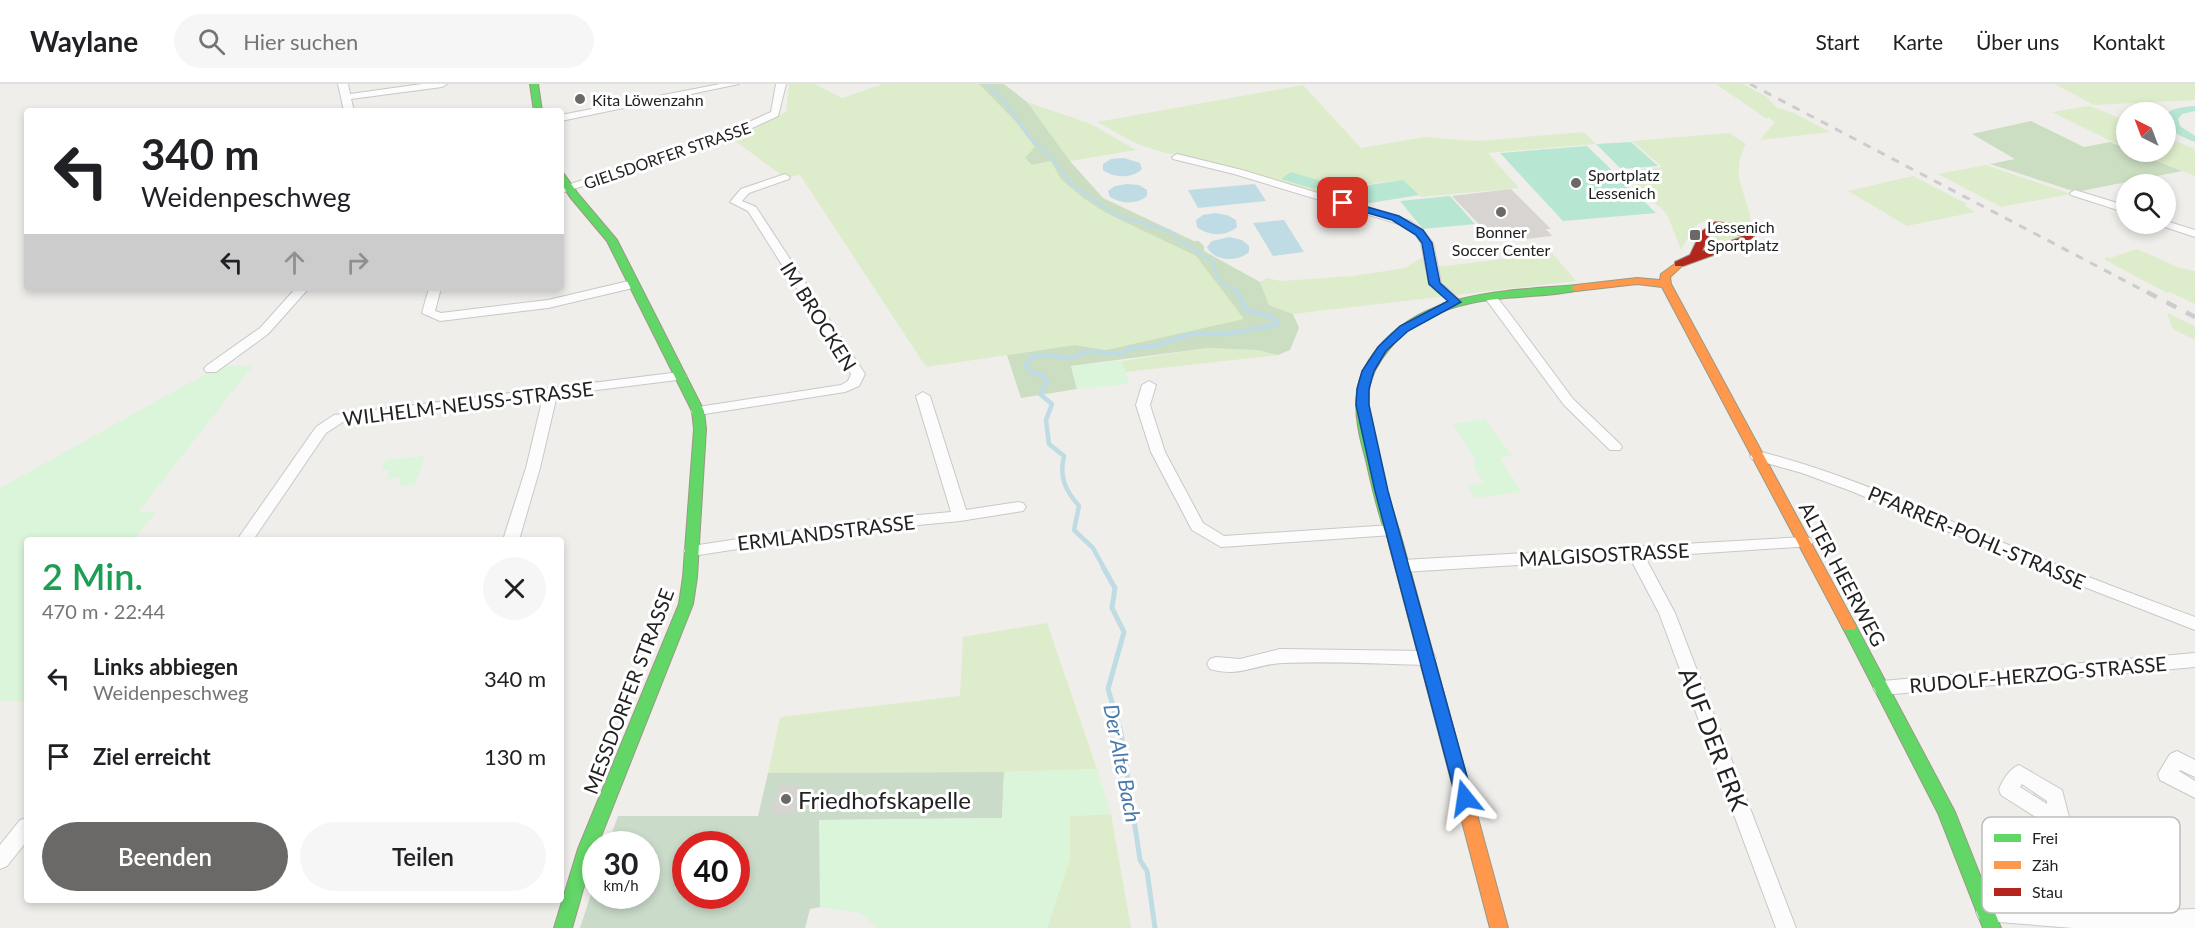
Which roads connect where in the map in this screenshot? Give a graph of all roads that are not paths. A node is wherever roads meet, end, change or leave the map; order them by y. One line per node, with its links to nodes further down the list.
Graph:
1 (344, 84): 6 (street)
2 (442, 84): 6 (street)
3 (534, 84): 8 (street)
4 (734, 84): 9 (street)
5 (782, 84): 12 (street, GIELSDORFER STRASSE)
6 (346, 97): 7 (street)
7 (348, 108)
8 (538, 108)
9 (564, 117)
10 (1178, 158): 23 (street)
11 (785, 177): 29 (street, IM BROCKEN)
12 (565, 189): 18 (street, MESSDORFER STRASSE)
13 (2075, 194): 14 (street)
14 (2116, 207)
15 (2176, 227): 16 (street)
16 (2194, 232)
17 (1694, 257): 19 (street)
18 (633, 284): 21 (street); 25 (street, MESSDORFER STRASSE)
19 (1666, 284): 22 (street); 31 (street, ALTER HEERWEG)
20 (300, 291): 24 (street)
21 (434, 291)
22 (1491, 298): 23 (street); 30 (street)
23 (1456, 302): 34 (street)
24 (211, 369)
25 (680, 376): 27 (street, WILHELM-NEUSS-STRASSE); 29 (street, MESSDORFER STRASSE)
26 (1149, 385): 34 (street)
27 (551, 393): 35 (street, WILHELM-NEUSS-STRASSE); 36 (street)
28 (923, 396): 33 (street)
29 (698, 411): 38 (street, MESSDORFER STRASSE)
30 (1615, 447)
31 (1756, 456): 37 (street, ALTER HEERWEG); 41 (street, PFARRER-POHL-STRASSE)
32 (1018, 507): 33 (street, ERMLANDSTRASSE)
33 (960, 516): 38 (street, ERMLANDSTRASSE)
34 (1392, 530): 40 (street)
35 (247, 537)
36 (512, 537)
37 (1805, 542): 39 (street, MALGISOSTRASSE); 45 (street, ALTER HEERWEG)
38 (692, 551): 50 (street, MESSDORFER STRASSE)
39 (1635, 552): 40 (street, MALGISOSTRASSE); 58 (street, AUF DER ERK)
40 (1403, 566): 42 (street)
41 (2195, 624)
42 (1427, 658): 44 (street); 57 (street)
43 (2195, 660): 45 (street, RUDOLF-HERZOG-STRASSE)
44 (1216, 664)
45 (1882, 688): 51 (street, ALTER HEERWEG)
46 (2195, 769): 47 (street)
47 (2195, 790)
48 (24, 830): 49 (street)
49 (0, 860)
50 (570, 873): 56 (street, MESSDORFER STRASSE)
51 (1982, 902)
52 (2155, 913): 55 (street)
53 (2195, 919): 55 (street)
54 (1989, 920): 55 (street)
55 (2166, 920)
56 (563, 928)
57 (1499, 928)
58 (1786, 928)

